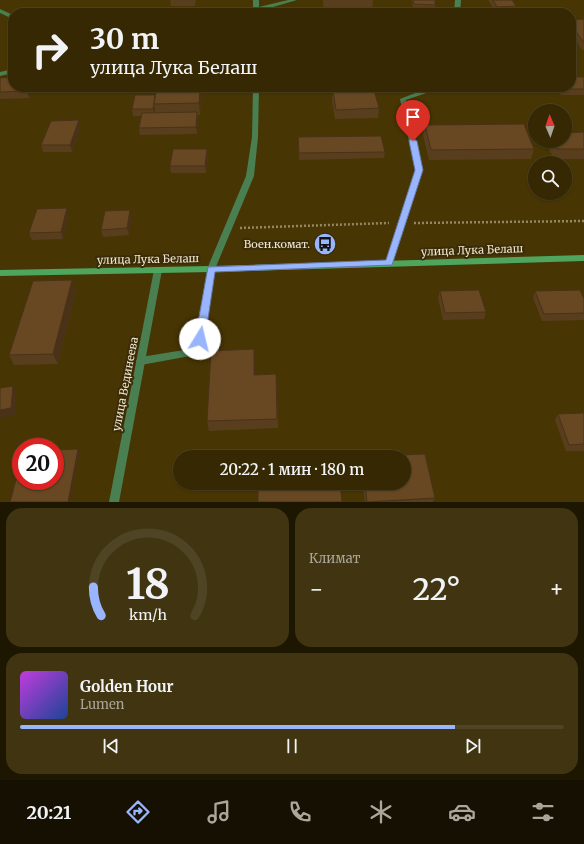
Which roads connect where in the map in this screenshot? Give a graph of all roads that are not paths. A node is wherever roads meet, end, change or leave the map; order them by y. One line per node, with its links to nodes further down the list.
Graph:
1 (294, 0): 2 (street)
2 (266, 8)
3 (256, 92): 7 (street)
4 (422, 92): 6 (street)
5 (584, 258): 6 (main road, улица Лука Белаш)
6 (389, 263): 7 (main road, улица Лука Белаш)
7 (211, 269): 8 (main road, улица Лука Белаш); 10 (street)
8 (158, 270): 9 (main road, улица Лука Белаш); 10 (street, улица Вединеева)
9 (0, 273)
10 (141, 362): 11 (street, улица Вединеева)
11 (114, 502)

